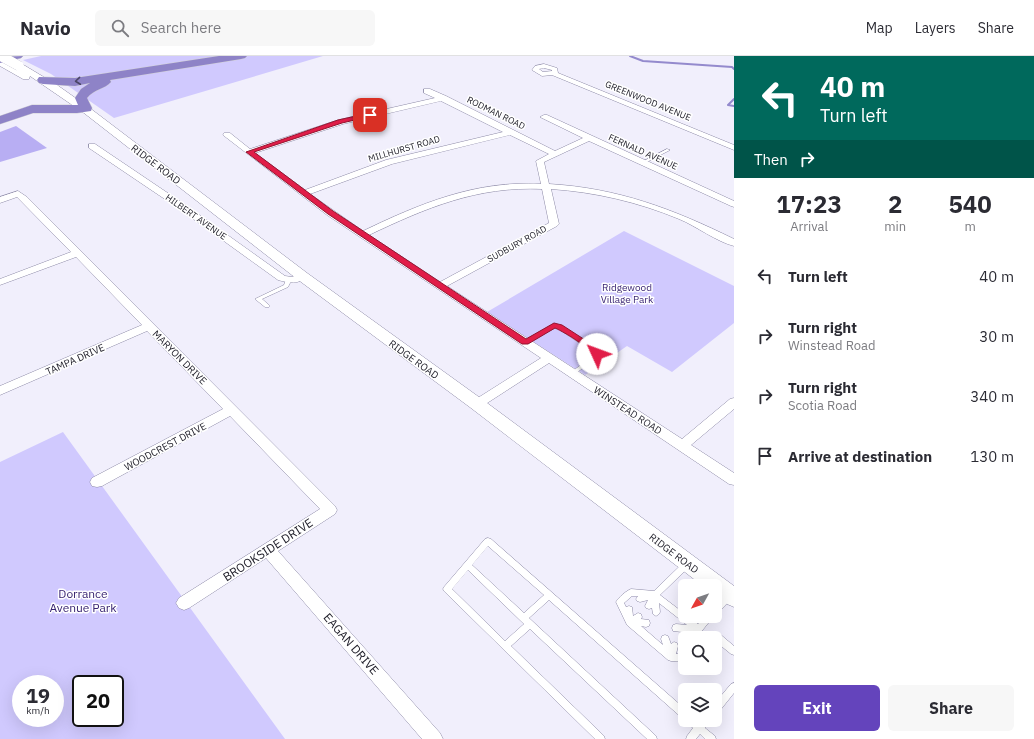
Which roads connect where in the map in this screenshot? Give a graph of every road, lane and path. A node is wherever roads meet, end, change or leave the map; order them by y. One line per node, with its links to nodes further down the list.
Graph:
1 (1, 56): 5 (street, RIDGE ROAD, bridge)
2 (241, 56): 7 (highway, one-way to 7)
3 (255, 56): 10 (highway)
4 (0, 61): 5 (highway)
5 (15, 63): 7 (street, RIDGE ROAD)
6 (554, 73): 18 (street, GREENWOOD AVENUE)
7 (39, 86): 10 (street, RIDGE ROAD); 11 (highway)
8 (427, 91): 9 (street, RODMAN ROAD)
9 (442, 98): 14 (street, RODMAN ROAD); 20 (street)
10 (86, 112): 13 (highway); 32 (street, RIDGE ROAD)
11 (0, 117)
12 (544, 117): 16 (street, FERNALD AVENUE)
13 (0, 120)
14 (511, 132): 21 (street, RODMAN ROAD); 24 (street, MILLHURST ROAD)
15 (227, 135): 20 (street, WINSTEAD ROAD)
16 (589, 138): 21 (street, SUDBURY ROAD); 22 (street, FERNALD AVENUE)
17 (92, 146): 32 (street, HILBERT AVENUE)
18 (734, 148)
19 (668, 150): 22 (lane)
20 (250, 152): 24 (street, WINSTEAD ROAD)
21 (555, 154): 23 (street, SUDBURY ROAD)
22 (642, 163): 27 (street, FERNALD AVENUE)
23 (547, 187): 29 (street); 30 (street); 34 (street, SUDBURY ROAD)
24 (304, 193): 29 (street, WINSTEAD ROAD)
25 (734, 194): 27 (street)
26 (0, 200): 31 (street, MARYON DRIVE)
27 (724, 200): 28 (street, FERNALD AVENUE)
28 (734, 204)
29 (362, 235): 34 (street, WINSTEAD ROAD)
30 (734, 243)
31 (78, 253): 33 (street); 36 (street, MARYON DRIVE)
32 (296, 278): 35 (lane); 42 (street, RIDGE ROAD)
33 (0, 282)
34 (440, 286): 37 (street, WINSTEAD ROAD)
35 (267, 306)
36 (149, 326): 40 (street, TAMPA DRIVE); 43 (street, MARYON DRIVE)
37 (525, 342): 38 (street, WINSTEAD ROAD); 39 (lane)
38 (549, 358): 39 (street, WINSTEAD ROAD); 42 (street)
39 (572, 374): 44 (street, WINSTEAD ROAD)
40 (0, 391)
41 (734, 402): 44 (street)
42 (477, 404): 49 (street, RIDGE ROAD)
43 (232, 410): 46 (street, WOODCREST DRIVE); 47 (street, MARYON DRIVE)
44 (682, 446): 45 (street, WINSTEAD ROAD)
45 (734, 480)
46 (97, 482)
47 (312, 492): 48 (street, BROOKSIDE DRIVE)
48 (268, 550): 55 (street, BROOKSIDE DRIVE); 79 (street, EAGAN DRIVE)
49 (688, 563): 52 (lane); 53 (street, RIDGE ROAD)
50 (467, 566): 51 (lane); 61 (lane); 70 (lane)
51 (549, 595): 61 (lane); 77 (lane)
52 (656, 595): 54 (lane); 57 (lane); 59 (lane); 62 (lane); 66 (lane)
53 (732, 596): 56 (lane)
54 (640, 599)
55 (184, 603)
56 (722, 605)
57 (649, 606)
58 (630, 609): 62 (lane)
59 (656, 612)
60 (638, 617): 62 (lane)
61 (527, 621): 70 (lane); 81 (lane)
62 (630, 622): 63 (lane); 74 (lane)
63 (646, 623)
64 (704, 623): 66 (lane)
65 (676, 628): 66 (lane)
66 (698, 629): 67 (lane)
67 (693, 631)
68 (666, 639): 74 (lane)
69 (722, 641): 72 (lane)
70 (506, 646): 80 (lane)
71 (674, 646): 74 (lane)
72 (734, 651)
73 (678, 656): 74 (lane)
74 (671, 657)
75 (734, 688): 76 (lane)
76 (722, 702)
77 (678, 709)
78 (700, 728): 82 (lane); 83 (lane)
79 (434, 739)
80 (601, 739)
81 (653, 739)
82 (690, 739)
83 (712, 739)

